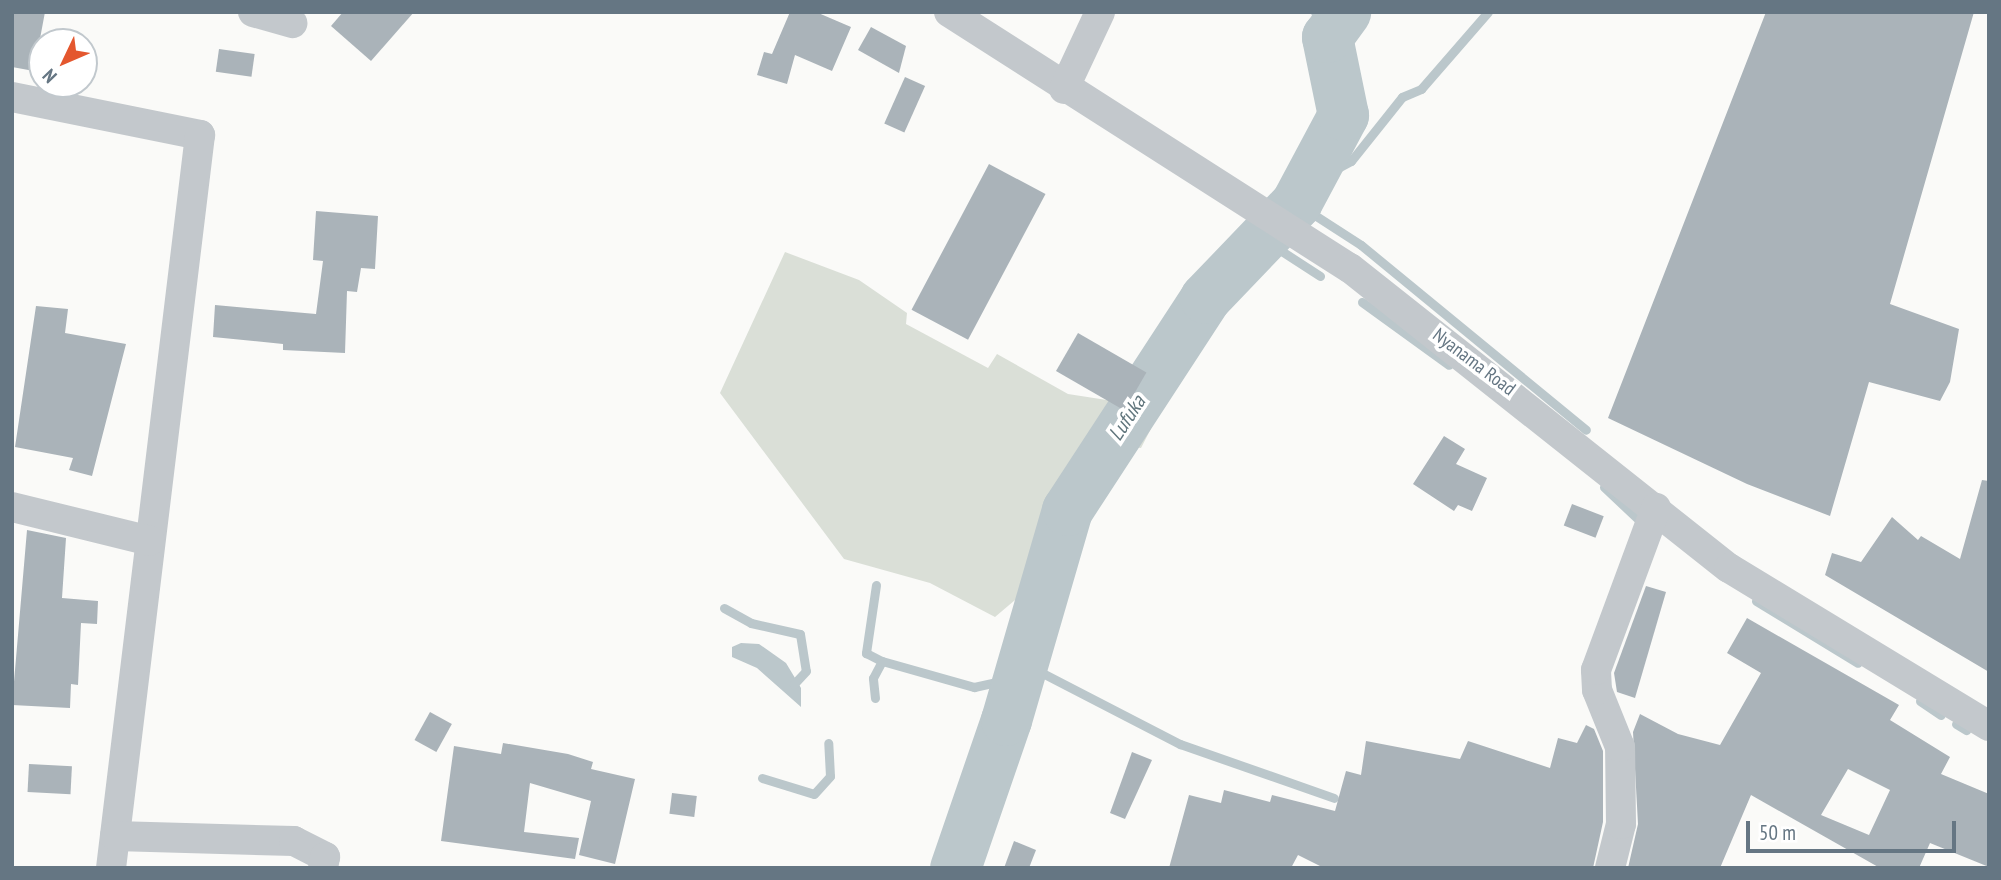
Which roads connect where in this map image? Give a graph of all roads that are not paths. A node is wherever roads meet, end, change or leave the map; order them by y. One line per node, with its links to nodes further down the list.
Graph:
1 (253, 12): 4 (street)
2 (949, 12): 5 (street, Nyanama Road)
3 (1100, 12): 5 (street)
4 (292, 23)
5 (1064, 89): 8 (street, Nyanama Road)
6 (12, 97): 9 (street)
7 (12, 507): 9 (street)
8 (1656, 508): 10 (street, Nyanama Road); 14 (street)
9 (150, 541): 11 (street)
10 (1989, 726)
11 (115, 836): 12 (street); 13 (street)
12 (111, 868)
13 (323, 868)
14 (1610, 868)

